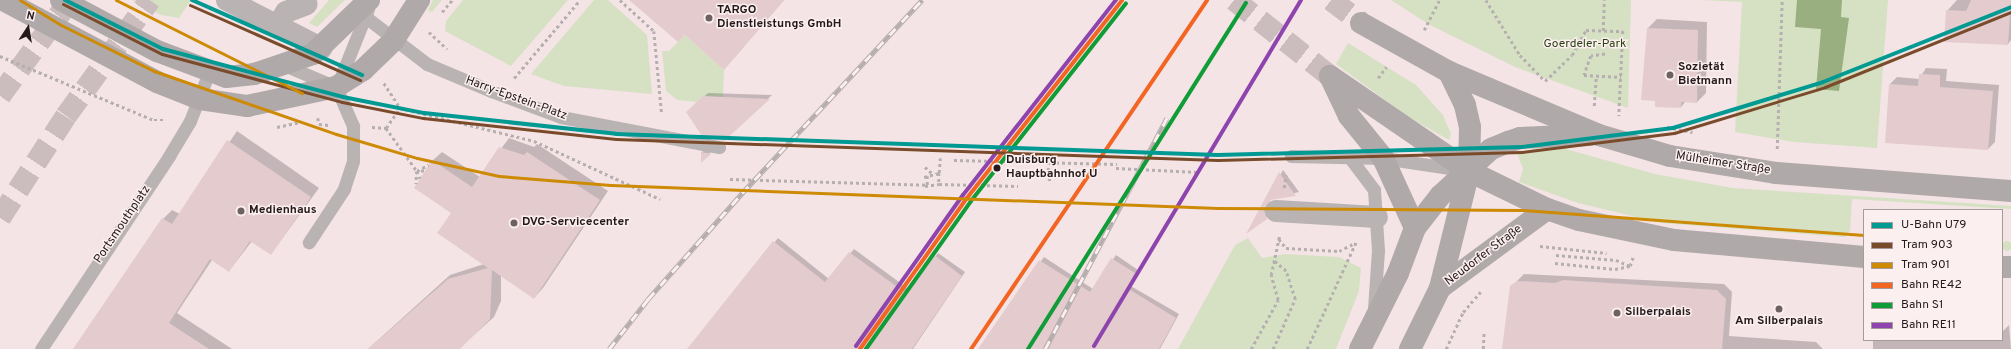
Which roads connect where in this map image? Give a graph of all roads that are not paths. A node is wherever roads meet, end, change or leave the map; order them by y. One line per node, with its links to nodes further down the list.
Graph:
1 (3, 0): 15 (main road)
2 (61, 0): 12 (main road)
3 (227, 0): 7 (street)
4 (419, 0): 9 (main road)
5 (307, 4): 7 (street)
6 (366, 7): 9 (lane, Harry-Epstein-Platz); 10 (main road); 14 (lane)
7 (271, 22): 10 (street)
8 (1361, 23): 13 (main road, Mülheimer Straße)
9 (396, 38): 14 (main road); 17 (lane, Harry-Epstein-Platz)
10 (321, 48): 11 (main road)
11 (284, 65): 12 (main road); 14 (lane)
12 (209, 72): 15 (lane, Portsmouthplatz)
13 (1449, 72): 16 (main road, Mülheimer Straße); 21 (main road, Neudorfer Straße)
14 (336, 87): 15 (main road); 27 (lane)
15 (200, 98): 31 (lane, Portsmouthplatz)
16 (1599, 135): 21 (main road); 22 (main road, Mülheimer Straße)
17 (719, 146)
18 (1291, 156): 19 (lane)
19 (1350, 158): 20 (lane); 25 (lane)
20 (1383, 158): 21 (lane); 21 (main road); 26 (main road)
21 (1469, 171): 23 (main road); 26 (main road); 29 (main road, Neudorfer Straße)
22 (2011, 191)
23 (1547, 209): 28 (main road); 29 (main road, Neudorfer Straße)
24 (1276, 211): 25 (street)
25 (1377, 217): 30 (lane)
26 (1415, 228): 30 (main road)
27 (309, 242)
28 (1863, 256)
29 (1440, 288): 33 (main road, Neudorfer Straße)
30 (1372, 324): 32 (main road)
31 (41, 349)
32 (1360, 349)
33 (1410, 349)

